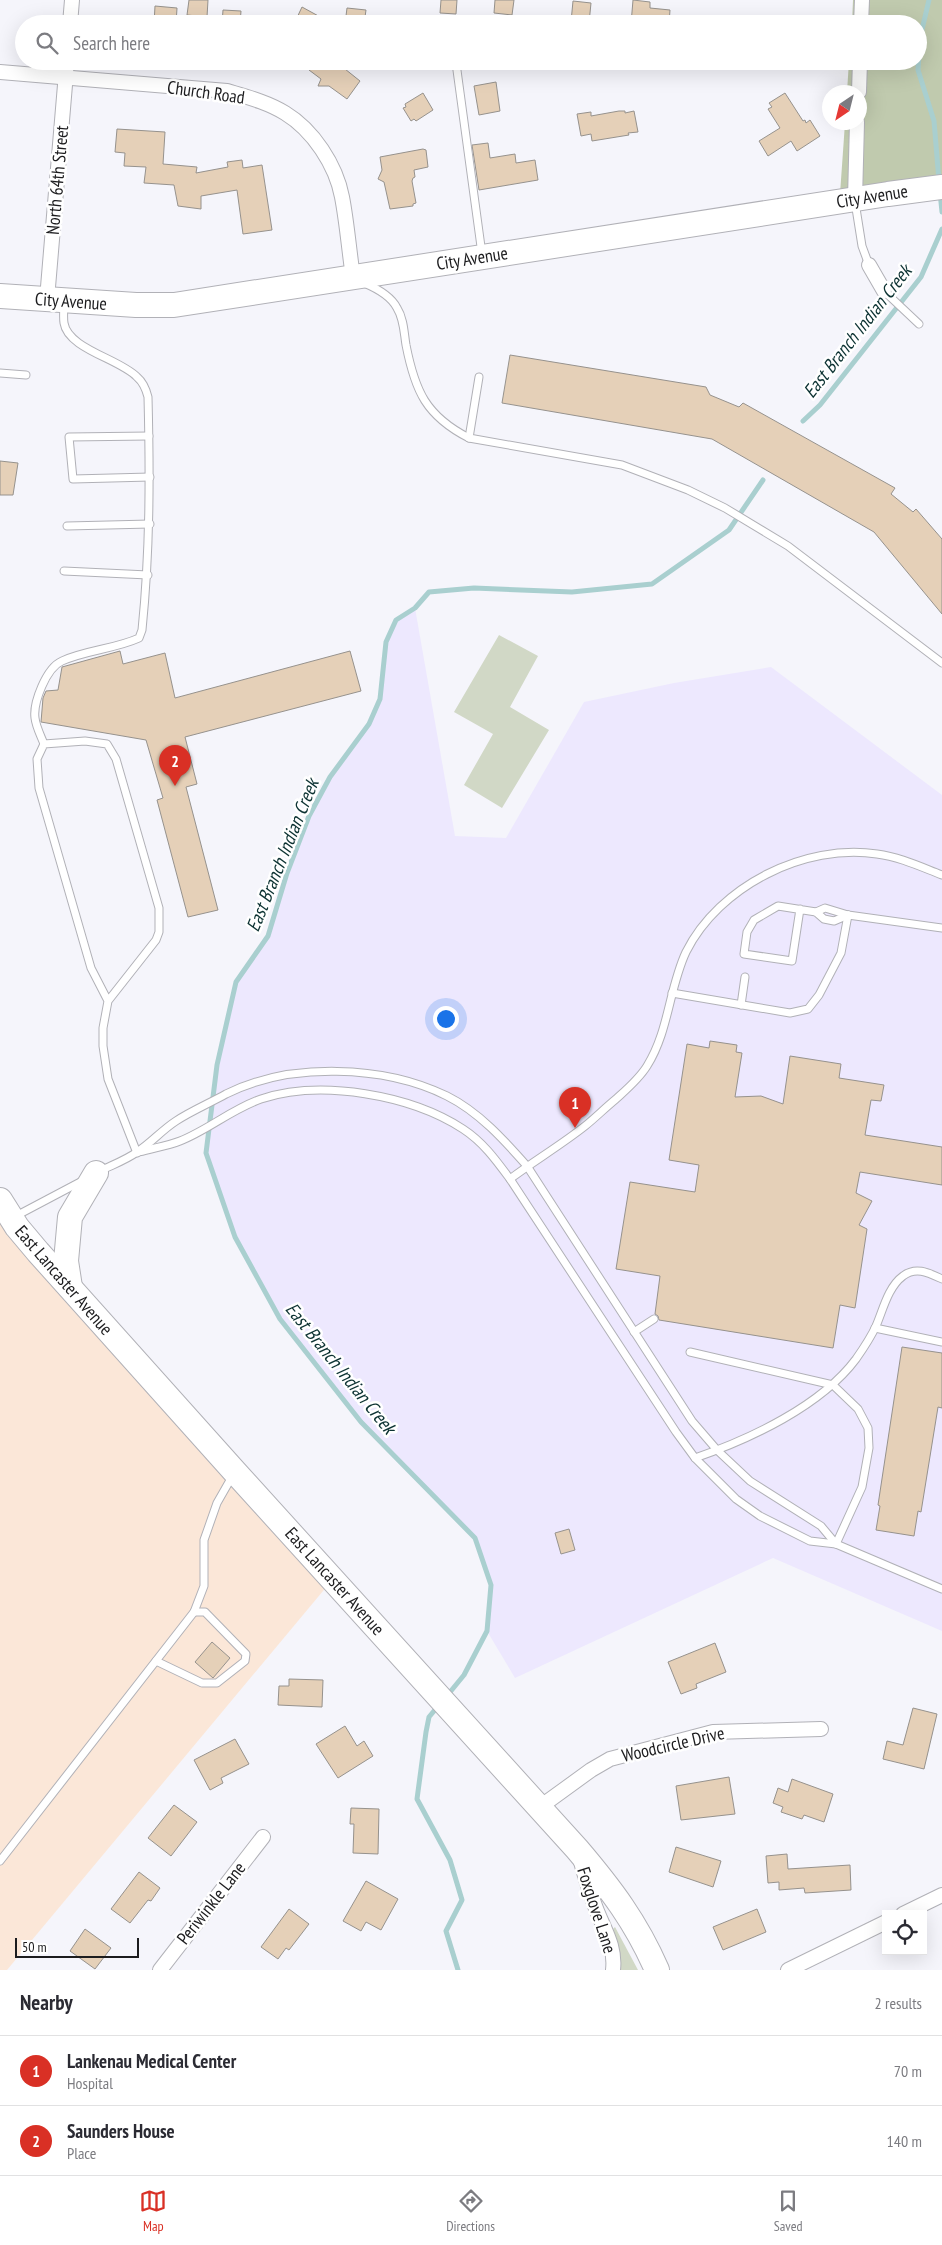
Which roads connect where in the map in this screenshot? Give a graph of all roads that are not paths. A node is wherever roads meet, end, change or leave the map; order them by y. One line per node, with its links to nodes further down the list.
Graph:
1 (72, 0): 3 (street)
2 (862, 0): 4 (street)
3 (71, 15)
4 (861, 15)
5 (66, 70): 9 (street, North 64th Street)
6 (457, 70): 14 (lane)
7 (859, 70): 10 (street)
8 (0, 72): 9 (street, Church Road)
9 (65, 78): 16 (street, Church Road); 19 (street, North 64th Street)
10 (858, 85)
11 (858, 130): 13 (street)
12 (933, 188): 13 (highway, City Avenue)
13 (855, 199): 14 (highway, City Avenue); 15 (lane)
14 (483, 256): 16 (highway, City Avenue)
15 (869, 265): 17 (street)
16 (353, 277): 19 (highway, City Avenue); 25 (lane)
17 (884, 291): 20 (lane)
18 (0, 296): 19 (highway, City Avenue)
19 (55, 300): 24 (lane)
20 (918, 324)
21 (0, 373): 22 (lane)
22 (26, 375)
23 (479, 377): 25 (lane)
24 (149, 436): 26 (lane); 26 (lane)
25 (469, 438): 31 (lane)
26 (150, 477): 27 (lane)
27 (150, 524): 28 (lane); 30 (lane)
28 (67, 526)
29 (64, 571): 30 (lane)
30 (148, 575): 32 (lane)
31 (942, 663)
32 (44, 744): 39 (lane); 39 (lane)
33 (942, 875): 38 (lane)
34 (800, 909): 34 (lane); 35 (lane)
35 (848, 915): 36 (lane); 40 (lane)
36 (942, 928)
37 (744, 977): 40 (lane)
38 (672, 993): 40 (lane); 42 (lane)
39 (108, 1001): 41 (lane)
40 (741, 1005)
41 (137, 1153): 42 (lane); 43 (lane); 44 (lane)
42 (526, 1166): 44 (lane); 50 (lane)
43 (96, 1173): 45 (lane); 47 (highway)
44 (510, 1178): 55 (lane)
45 (6, 1209): 47 (highway, East Lancaster Avenue)
46 (942, 1279): 49 (lane)
47 (70, 1287): 56 (highway, East Lancaster Avenue)
48 (654, 1319): 50 (lane)
49 (875, 1328): 51 (lane); 53 (lane)
50 (634, 1332): 54 (lane)
51 (942, 1342)
52 (690, 1352): 53 (lane)
53 (833, 1384): 54 (lane); 57 (lane)
54 (718, 1450): 55 (lane); 57 (lane)
55 (696, 1458): 57 (lane)
56 (235, 1472): 59 (lane); 62 (highway, East Lancaster Avenue)
57 (836, 1544): 58 (lane)
58 (942, 1589)
59 (194, 1612): 60 (lane); 60 (lane)
60 (156, 1661): 65 (lane)
61 (821, 1729): 62 (street, Woodcircle Drive)
62 (540, 1806): 64 (highway, East Lancaster Avenue)
63 (263, 1837): 69 (street, Periwinkle Lane)
64 (577, 1850): 70 (street, Foxglove Lane); 71 (highway, East Lancaster Avenue)
65 (0, 1861)
66 (942, 1895): 67 (street)
67 (911, 1910)
68 (882, 1924): 72 (street)
69 (160, 1970)
70 (613, 1970)
71 (657, 1970)
72 (788, 1970)

